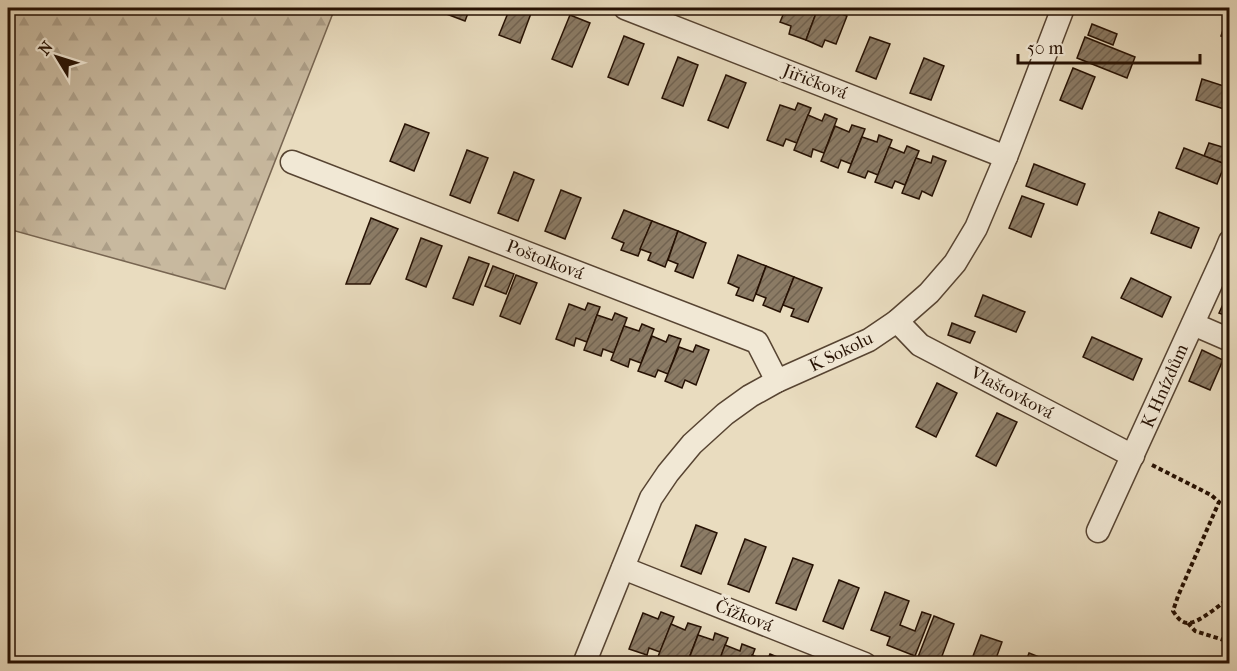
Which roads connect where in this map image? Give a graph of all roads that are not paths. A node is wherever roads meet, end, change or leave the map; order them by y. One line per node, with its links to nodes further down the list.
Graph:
1 (625, 8): 3 (street, Jiřičková)
2 (1063, 8): 3 (street, K Sokolu)
3 (1006, 157): 6 (street, K Sokolu)
4 (292, 162): 9 (street, Poštolková)
5 (1230, 241): 7 (street, K Hnízdům)
6 (897, 321): 9 (street, K Sokolu); 10 (street, Vlaštovková)
7 (1193, 324): 8 (street); 10 (street, K Hnízdům)
8 (1230, 340)
9 (777, 381): 12 (street, K Sokolu)
10 (1133, 456): 11 (street, K Hnízdům)
11 (1098, 531)
12 (623, 568): 13 (street, K Sokolu); 14 (street, Čížková)
13 (584, 663)
14 (865, 663)

